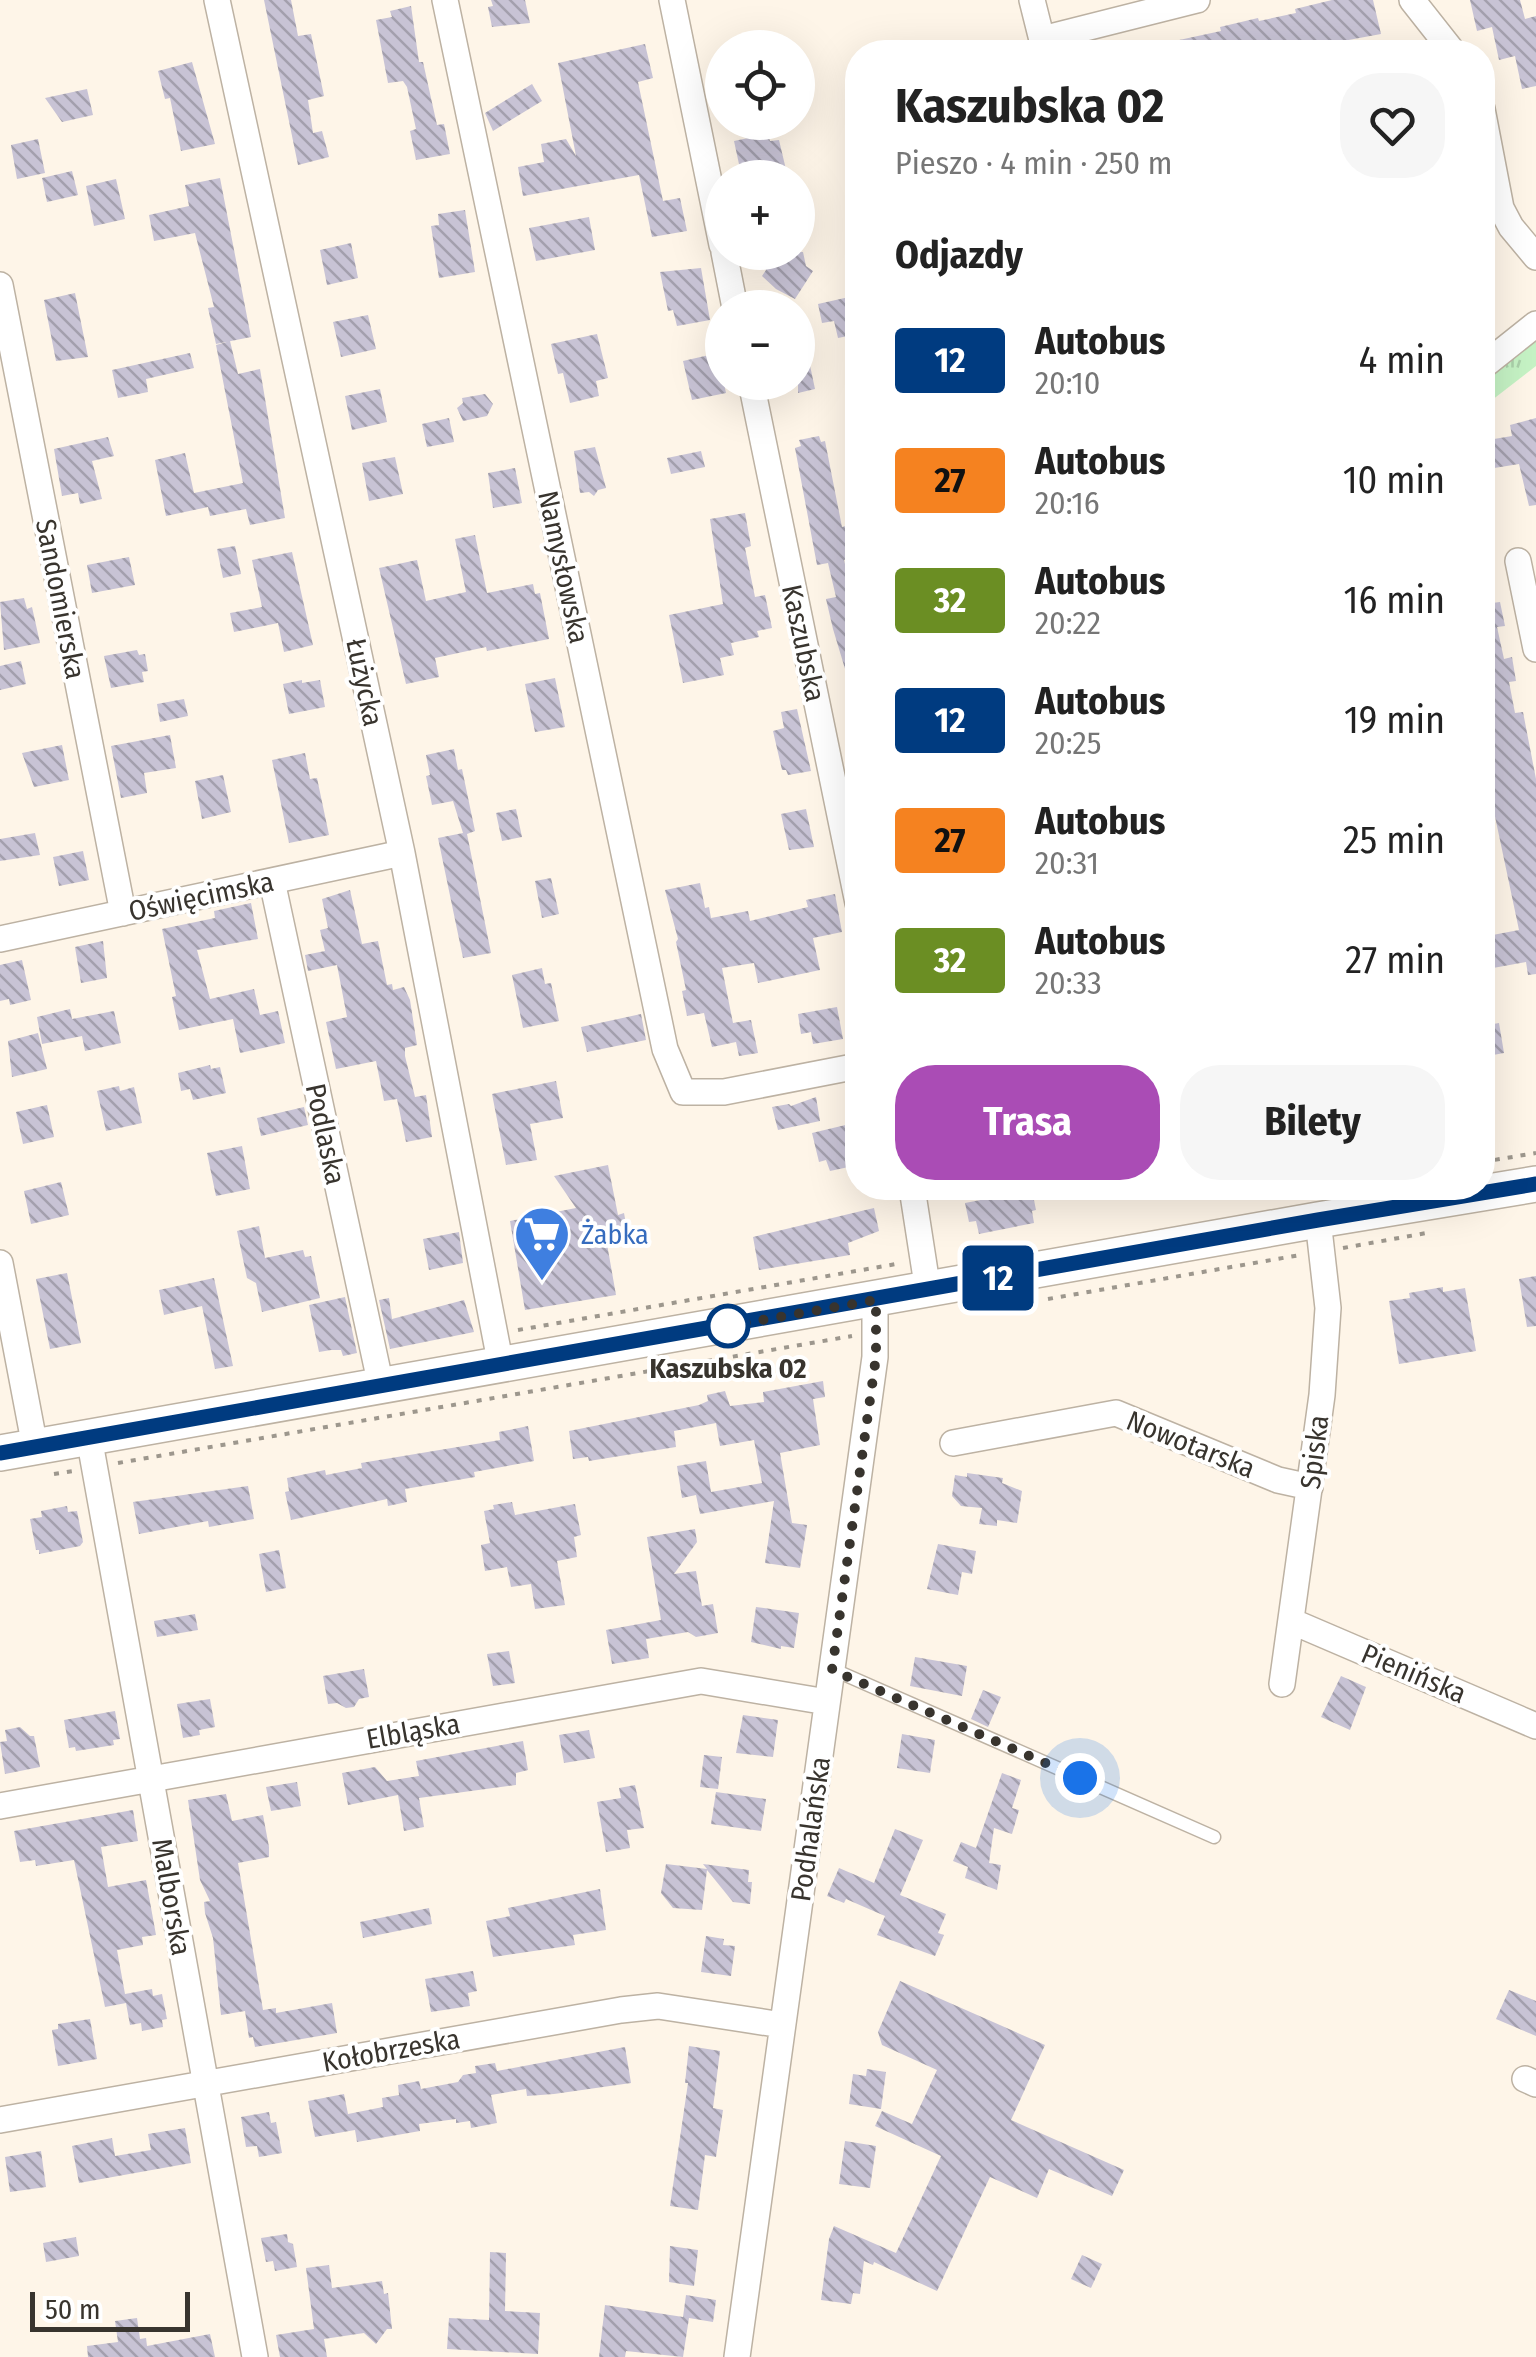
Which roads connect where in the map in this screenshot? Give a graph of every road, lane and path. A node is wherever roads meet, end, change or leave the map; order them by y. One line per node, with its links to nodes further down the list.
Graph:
1 (218, 0): 20 (street, Łużycka)
2 (444, 0): 24 (street, Namysłowska)
3 (672, 0): 10 (street)
4 (1032, 0): 7 (street)
5 (1197, 0): 8 (street)
6 (1412, 0): 9 (street)
7 (1042, 40)
8 (1064, 40)
9 (1444, 40)
10 (705, 161)
11 (1495, 180): 12 (street)
12 (1536, 257)
13 (0, 286): 22 (street, Sandomierska)
14 (1536, 324): 15 (street)
15 (1495, 357)
16 (755, 400): 19 (street, Kaszubska)
17 (1518, 562): 18 (street)
18 (1536, 649)
19 (845, 797)
20 (402, 853): 21 (street, Oświęcimska); 36 (street, Łużycka)
21 (272, 881): 22 (street, Oświęcimska); 37 (street, Podlaska)
22 (122, 913): 23 (street, Oświęcimska)
23 (0, 940)
24 (845, 1069)
25 (1536, 1152): 26 (path)
26 (1495, 1160)
27 (1536, 1184): 28 (main road)
28 (1495, 1194)
29 (914, 1200): 33 (street)
30 (1468, 1200): 31 (main road)
31 (1316, 1236): 33 (main road); 34 (path); 43 (street, Spiska)
32 (0, 1263): 40 (street)
33 (928, 1291): 35 (main road)
34 (1046, 1299)
35 (876, 1316): 36 (main road); 42 (path); 45 (street, Podhalańska)
36 (501, 1366): 37 (main road)
37 (381, 1386): 38 (main road)
38 (89, 1437): 40 (main road); 49 (street, Malborska)
39 (954, 1443): 43 (street, Nowotarska)
40 (35, 1447): 41 (main road)
41 (0, 1453)
42 (118, 1463)
43 (1310, 1487): 44 (street, Spiska)
44 (1292, 1620): 46 (street, Spiska); 48 (street, Pienińska)
45 (832, 1670): 47 (street, Podhalańska); 51 (lane)
46 (1282, 1684)
47 (827, 1702): 49 (street, Elbląska); 52 (street, Podhalańska)
48 (1536, 1726)
49 (150, 1778): 50 (street, Elbląska); 53 (street, Malborska)
50 (0, 1806)
51 (1214, 1837)
52 (782, 2025): 53 (street, Kołobrzeska); 56 (street, Podhalańska)
53 (206, 2082): 54 (street, Kołobrzeska); 55 (street, Malborska)
54 (0, 2120)
55 (255, 2357)
56 (736, 2357)

